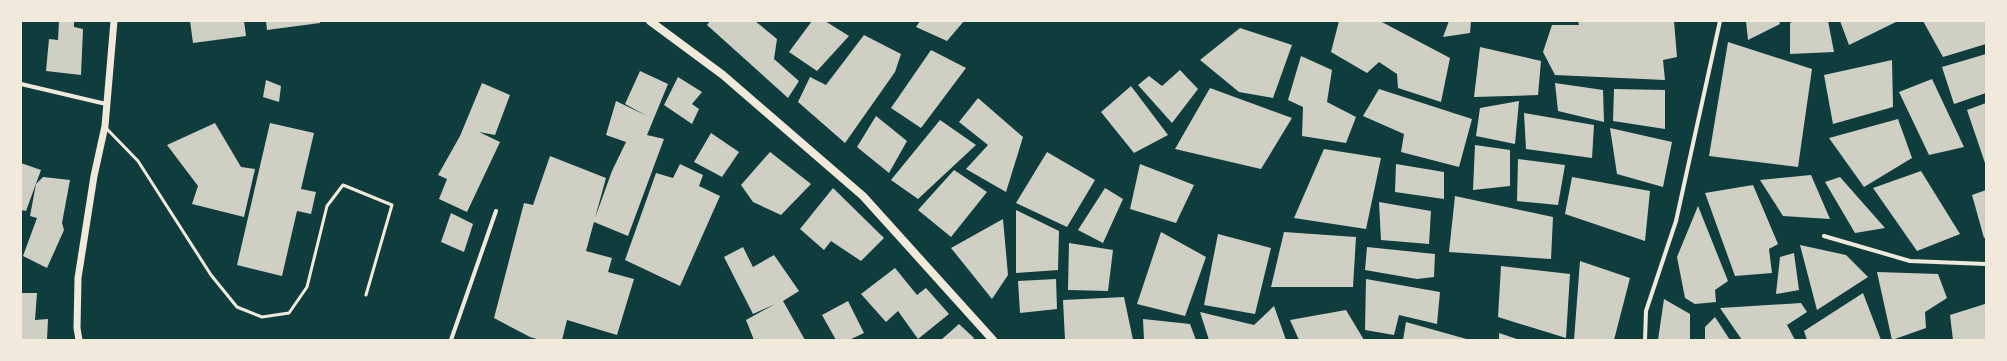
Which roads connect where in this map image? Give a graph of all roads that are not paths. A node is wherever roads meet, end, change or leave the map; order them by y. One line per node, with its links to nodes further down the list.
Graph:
1 (114, 21): 5 (street)
2 (650, 21): 13 (main road)
3 (1720, 21): 14 (street)
4 (21, 84): 5 (street)
5 (106, 104): 6 (street)
6 (105, 126): 10 (lane); 11 (street)
7 (496, 211): 12 (street)
8 (1824, 236): 9 (street)
9 (1986, 264)
10 (366, 295)
11 (79, 340)
12 (451, 340)
13 (993, 340)
14 (1645, 340)

